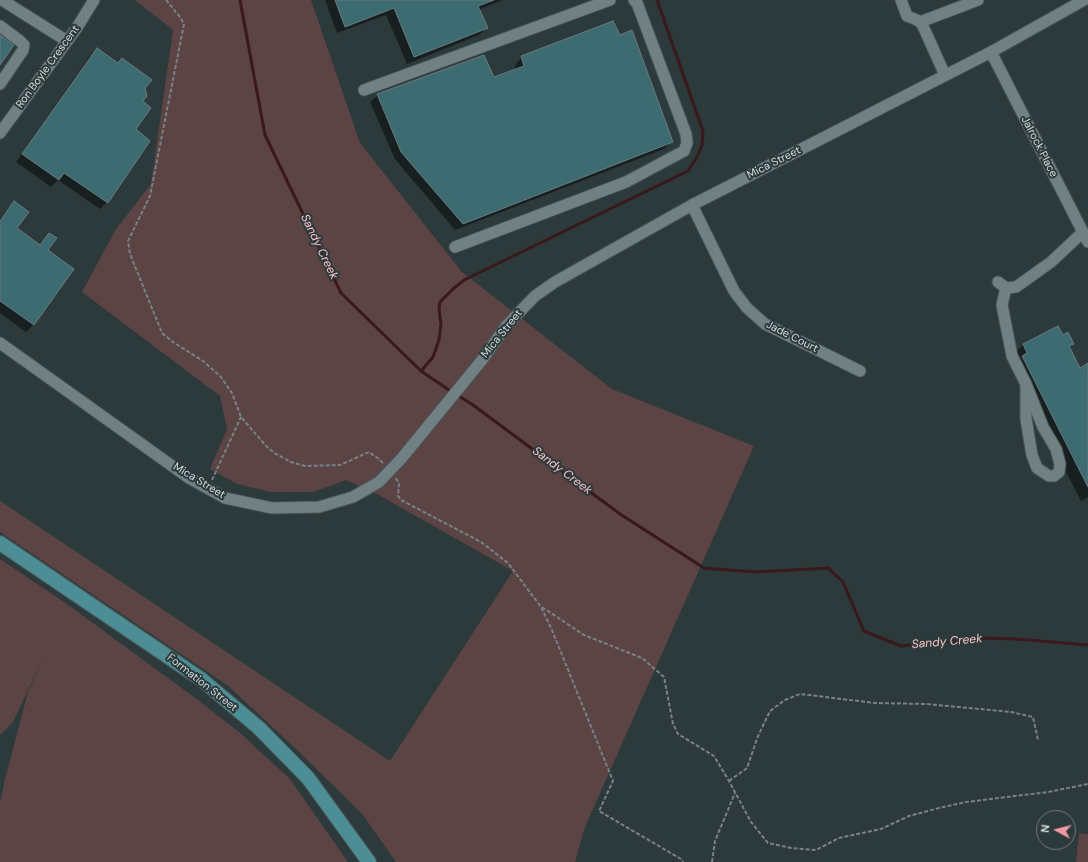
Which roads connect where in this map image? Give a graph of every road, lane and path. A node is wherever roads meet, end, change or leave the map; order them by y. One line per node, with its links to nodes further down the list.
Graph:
1 (2, 0): 11 (street)
2 (94, 0): 11 (street, Ron Boyle Crescent)
3 (166, 0): 23 (path)
4 (610, 0): 15 (street)
5 (634, 0): 19 (street)
6 (901, 0): 9 (street)
7 (978, 0): 9 (street)
8 (1084, 0): 12 (street, Mica Street)
9 (920, 22): 13 (street)
10 (0, 26): 14 (street)
11 (67, 41): 16 (street, Ron Boyle Crescent)
12 (991, 52): 13 (street, Mica Street); 18 (street, Jalrock Place)
13 (945, 75): 17 (street, Mica Street)
14 (0, 84)
15 (364, 90)
16 (0, 133)
17 (692, 205): 21 (street, Jade Court); 24 (street, Mica Street)
18 (1085, 237): 22 (street)
19 (455, 247)
20 (0, 343): 25 (street, Mica Street)
21 (860, 371)
22 (1026, 384): 22 (street)
23 (241, 417): 24 (path); 25 (path)
24 (390, 470): 25 (street, Mica Street); 27 (path)
25 (208, 488)
26 (0, 543): 32 (main road, Formation Street)
27 (541, 607): 29 (path); 33 (path)
28 (1038, 740): 29 (path)
29 (729, 781): 31 (path)
30 (1088, 784): 31 (path)
31 (735, 793): 34 (path)
32 (369, 862)
33 (683, 862)
34 (712, 862)

